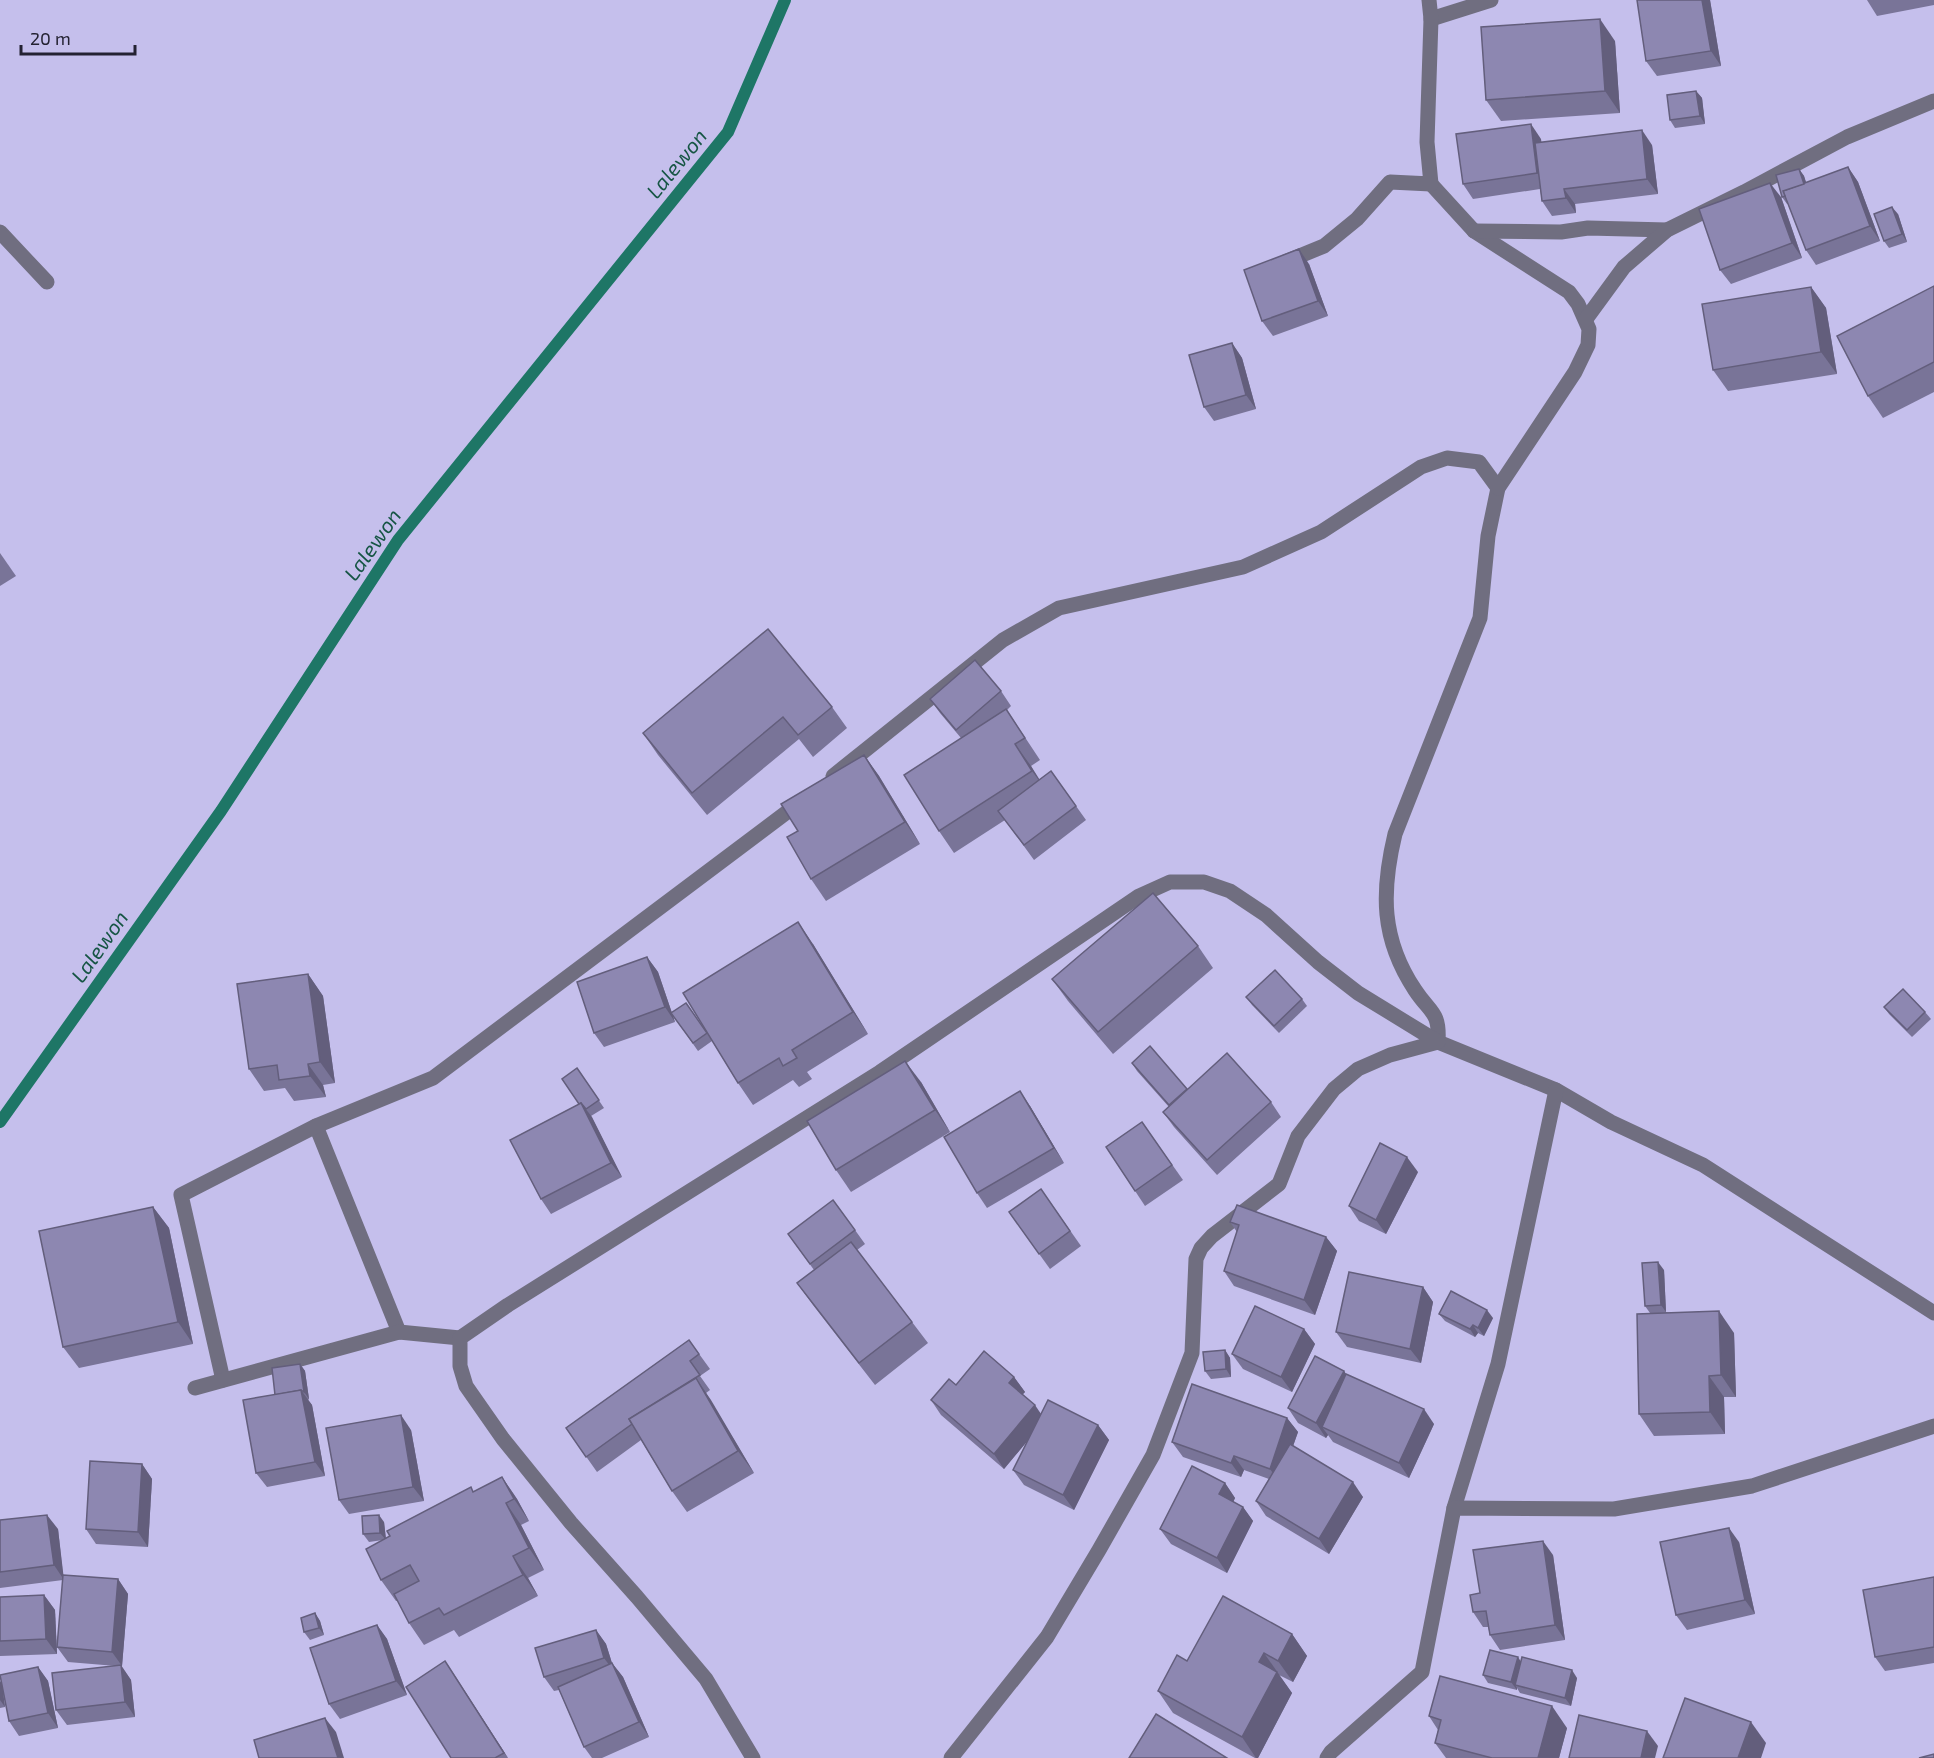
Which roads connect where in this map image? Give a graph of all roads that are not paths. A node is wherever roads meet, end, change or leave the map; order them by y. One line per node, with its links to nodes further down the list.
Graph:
1 (1429, 0): 3 (street)
2 (1491, 0): 3 (street)
3 (1431, 19): 5 (street)
4 (1934, 101): 6 (street)
5 (1431, 184): 7 (street); 9 (street)
6 (1666, 230): 7 (street); 11 (street)
7 (1474, 231): 11 (street)
8 (0, 232): 10 (street)
9 (1276, 266)
10 (47, 282)
11 (1586, 319): 12 (street)
12 (1498, 488): 13 (street); 15 (street)
13 (1438, 1042): 14 (street); 18 (street); 24 (street)
14 (1556, 1090): 16 (street); 22 (street)
15 (316, 1126): 17 (street); 19 (street)
16 (1934, 1313)
17 (399, 1332): 18 (street); 19 (street)
18 (460, 1338): 23 (street)
19 (223, 1380): 20 (street)
20 (195, 1388)
21 (1934, 1426): 22 (street)
22 (1454, 1508): 25 (street)
23 (753, 1758)
24 (951, 1758)
25 (1327, 1758)

